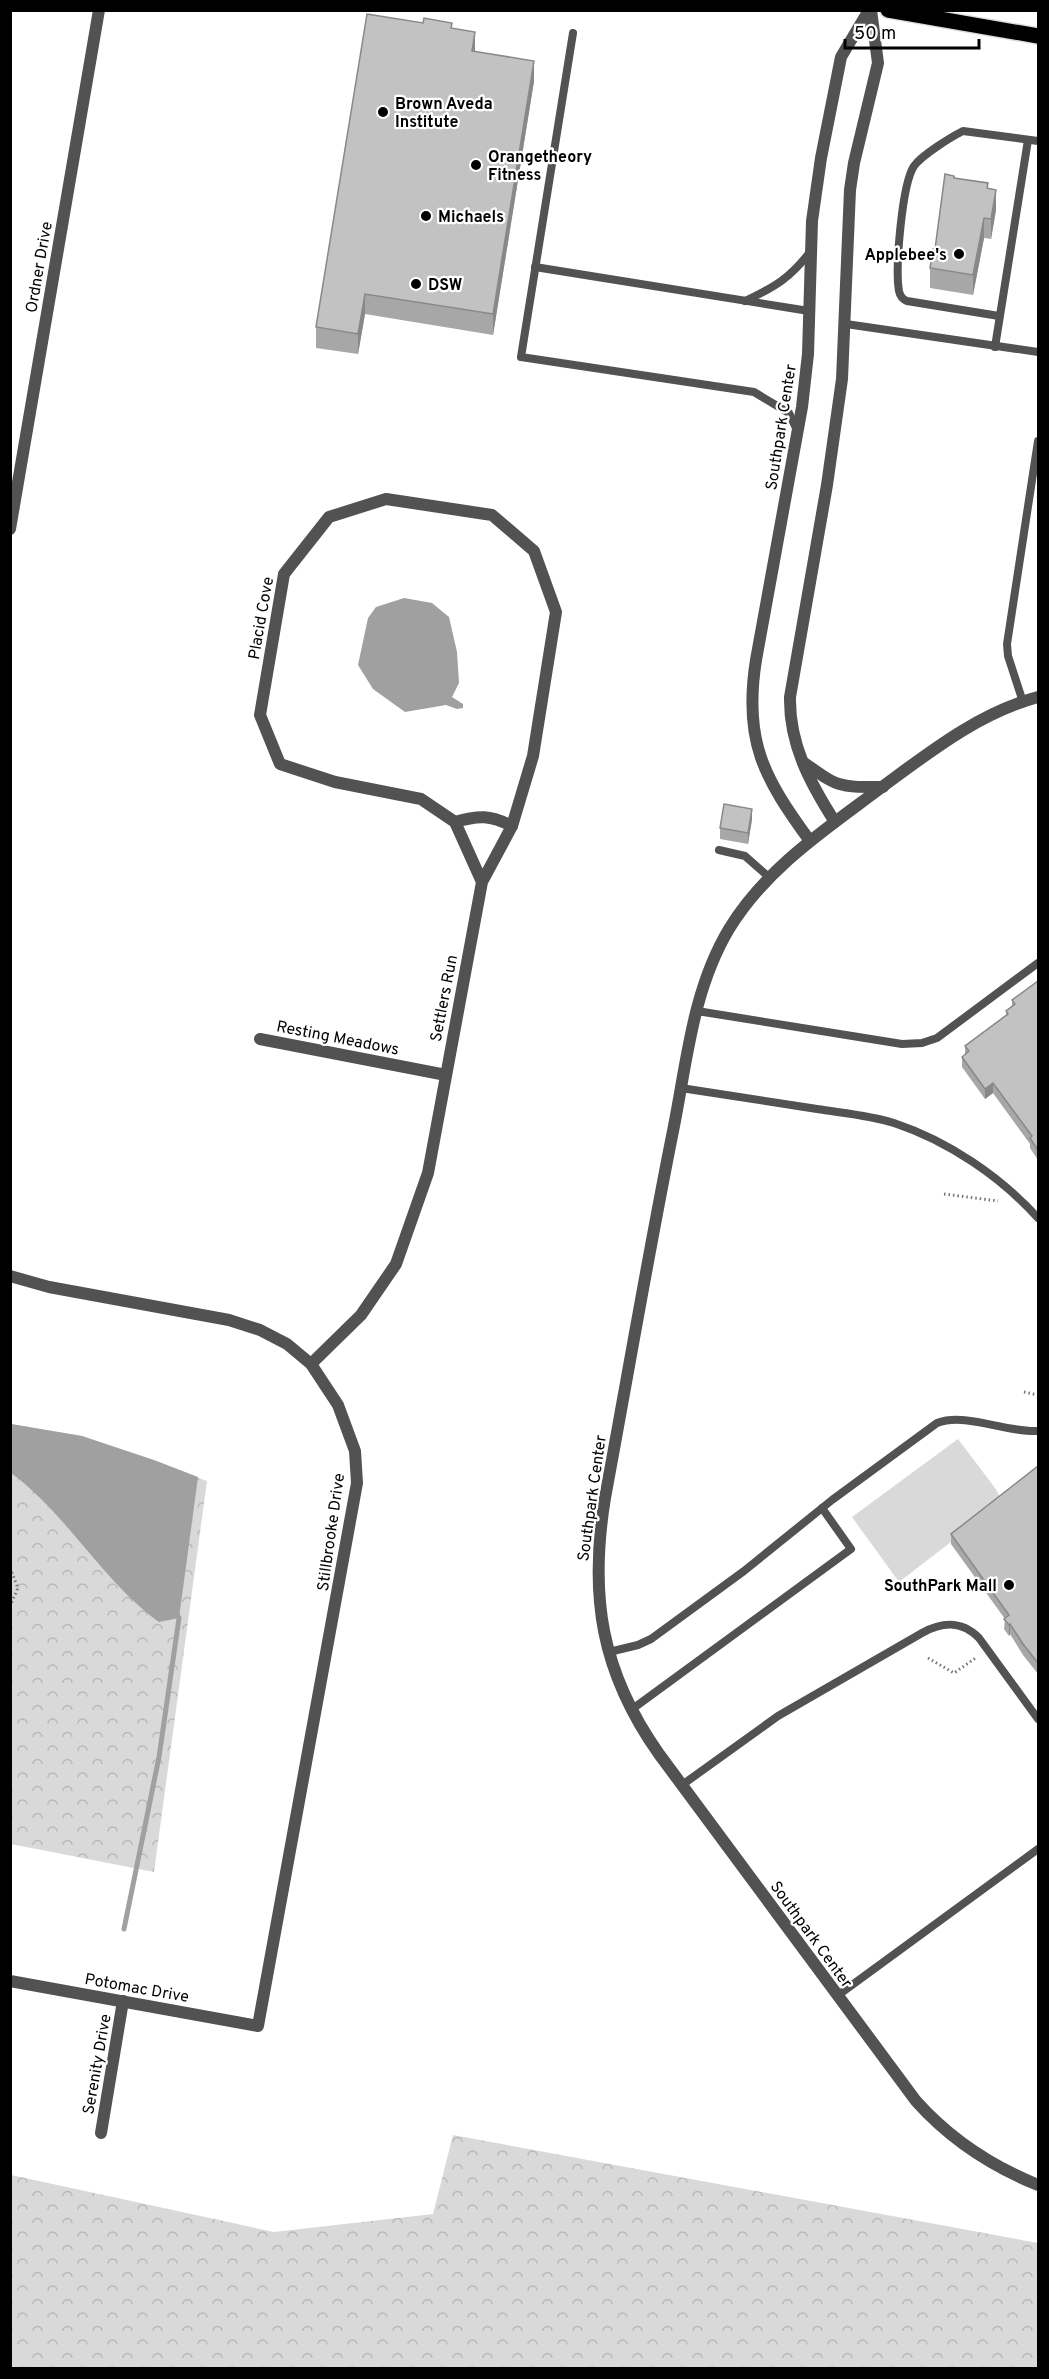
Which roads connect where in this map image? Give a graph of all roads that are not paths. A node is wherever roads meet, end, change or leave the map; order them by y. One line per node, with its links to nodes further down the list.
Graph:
1 (99, 10): 18 (street, Ordner Drive)
2 (870, 10): 8 (street, Southpark Center); 13 (street, Southpark Center)
3 (888, 10): 5 (main road)
4 (573, 33): 9 (lane)
5 (1038, 36)
6 (1028, 140): 7 (lane); 12 (lane); 12 (lane)
7 (1038, 141)
8 (810, 252): 10 (lane); 11 (street, Southpark Center)
9 (535, 267): 10 (lane); 16 (lane)
10 (745, 301): 11 (lane)
11 (809, 311): 16 (street, Southpark Center)
12 (999, 316): 14 (lane)
13 (846, 324): 14 (lane); 22 (street, Southpark Center)
14 (994, 347): 15 (lane)
15 (1038, 352)
16 (798, 433): 27 (street, Southpark Center)
17 (1038, 441): 21 (lane)
18 (10, 529)
19 (556, 612): 24 (street, Placid Cove); 26 (street, Settlers Run)
20 (1038, 697): 21 (street, Southpark Center)
21 (1023, 702): 23 (street, Southpark Center)
22 (803, 762): 23 (street); 25 (street, Southpark Center)
23 (883, 787): 25 (street, Southpark Center)
24 (456, 822): 26 (street); 30 (street)
25 (835, 822): 27 (street, Southpark Center)
26 (512, 826): 30 (street, Settlers Run)
27 (810, 841): 29 (street, Southpark Center)
28 (719, 850): 29 (lane)
29 (770, 878): 32 (street, Southpark Center)
30 (482, 882): 34 (street, Settlers Run)
31 (1038, 963): 32 (lane)
32 (697, 1011): 35 (street, Southpark Center)
33 (260, 1039): 34 (street, Resting Meadows)
34 (446, 1075): 38 (street, Settlers Run)
35 (681, 1088): 36 (lane); 41 (street, Southpark Center)
36 (1038, 1218)
37 (10, 1276): 38 (street, Stillbrooke Drive)
38 (311, 1364): 49 (street, Stillbrooke Drive)
39 (1038, 1431): 40 (lane)
40 (822, 1508): 41 (lane); 42 (lane)
41 (609, 1652): 42 (street, Southpark Center)
42 (631, 1710): 44 (street, Southpark Center)
43 (1038, 1719): 44 (lane)
44 (682, 1785): 47 (street, Southpark Center)
45 (1038, 1849): 47 (lane)
46 (10, 1981): 48 (street, Potomac Drive)
47 (837, 1996): 51 (street, Southpark Center)
48 (123, 2001): 49 (street, Potomac Drive); 50 (street, Serenity Drive)
49 (258, 2026)
50 (101, 2133)
51 (1038, 2185)

